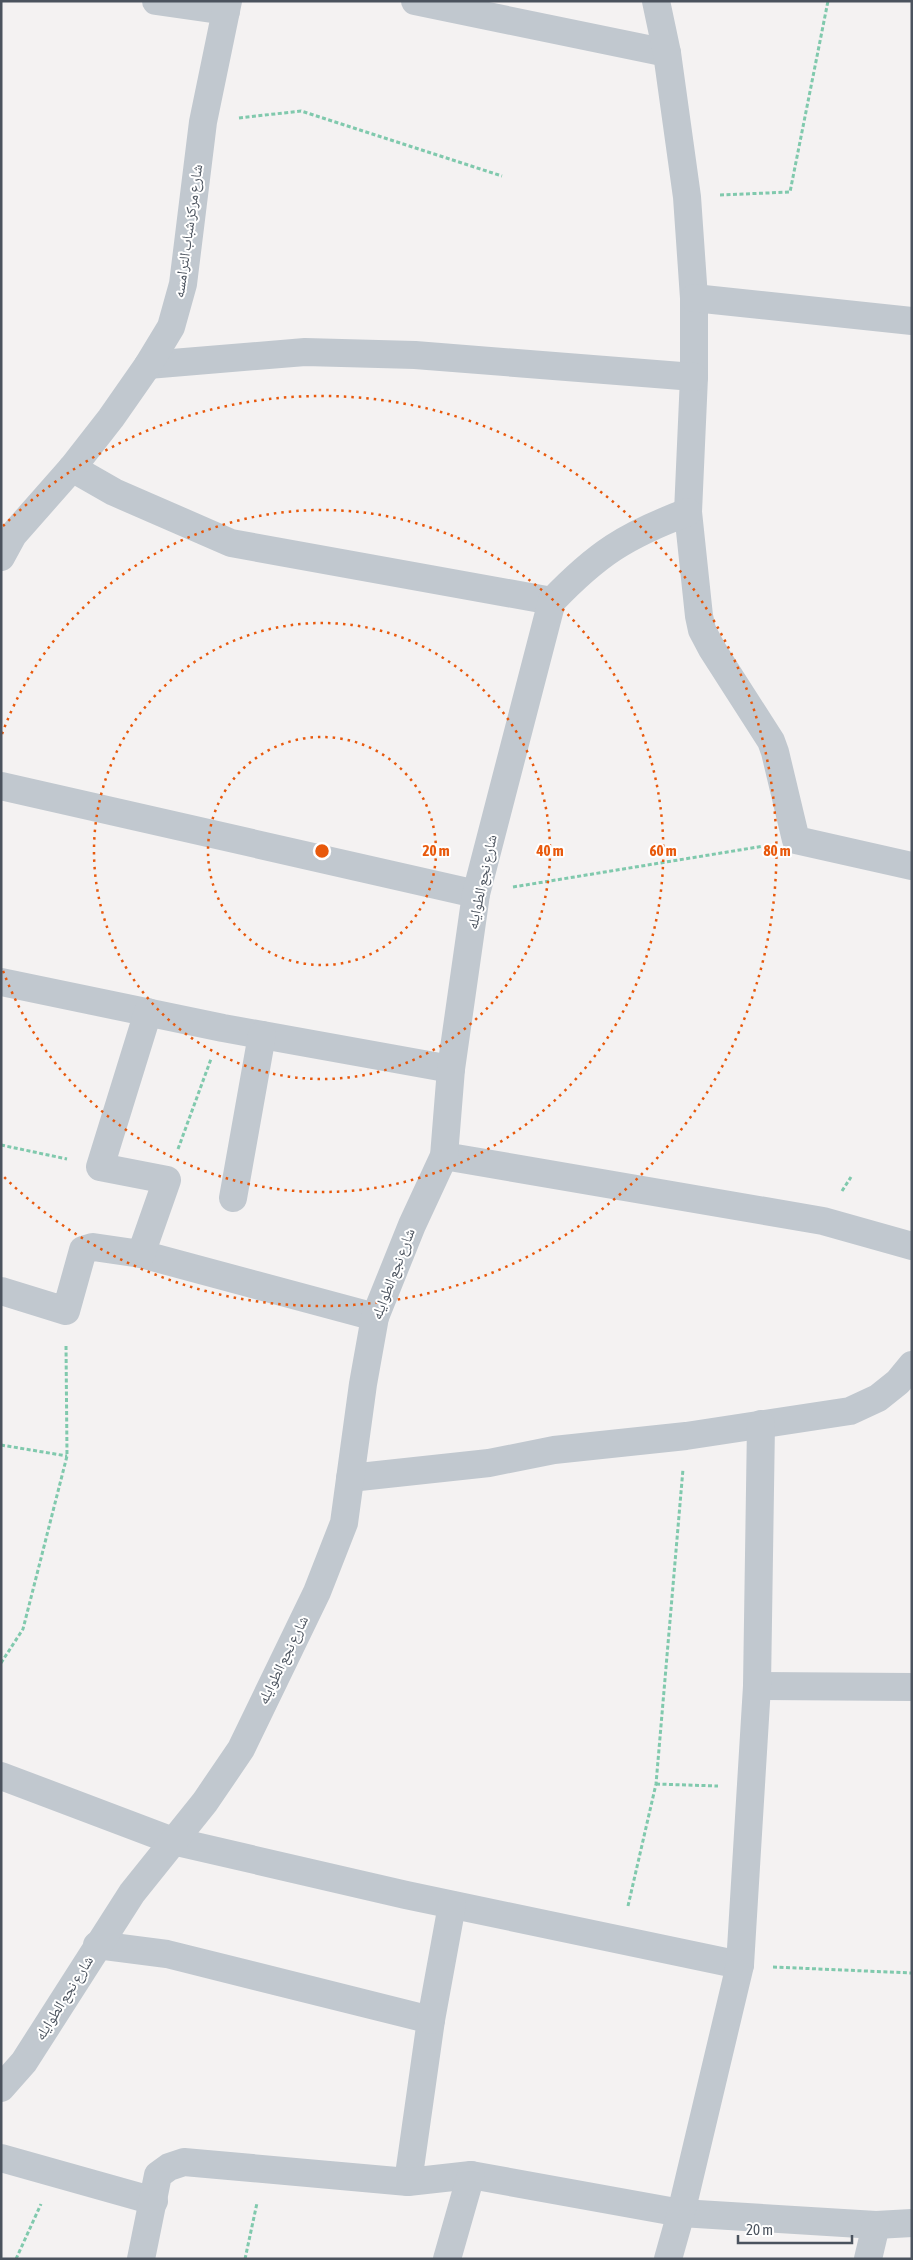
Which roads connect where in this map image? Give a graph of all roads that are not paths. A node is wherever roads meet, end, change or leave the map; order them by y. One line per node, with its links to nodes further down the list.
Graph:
1 (156, 1): 4 (street)
2 (415, 1): 5 (street)
3 (656, 1): 5 (street)
4 (227, 6): 8 (street, شارع مركز شباب الترامسه)
5 (667, 53): 6 (street)
6 (694, 298): 7 (street); 9 (street)
7 (912, 321)
8 (148, 365): 9 (street); 10 (street, شارع مركز شباب الترامسه)
9 (694, 377): 11 (street)
10 (72, 468): 12 (street, شارع مركز شباب الترامسه); 13 (street)
11 (688, 512): 13 (street, شارع نجع الطوايله); 15 (street)
12 (1, 556)
13 (552, 601): 16 (street, شارع نجع الطوايله)
14 (1, 786): 16 (street)
15 (912, 866)
16 (476, 894): 20 (street, شارع نجع الطوايله)
17 (1, 982): 18 (street)
18 (148, 1012): 19 (street); 24 (street)
19 (262, 1035): 20 (street); 22 (street)
20 (451, 1069): 21 (street, شارع نجع الطوايله)
21 (444, 1156): 23 (street); 26 (street, شارع نجع الطوايله)
22 (233, 1198)
23 (912, 1246)
24 (141, 1254): 25 (street); 26 (street)
25 (1, 1291)
26 (375, 1316): 29 (street, شارع نجع الطوايله)
27 (912, 1365): 28 (street)
28 (761, 1424): 29 (street); 30 (street)
29 (350, 1478): 33 (street, شارع نجع الطوايله)
30 (757, 1686): 31 (street); 36 (street)
31 (912, 1687)
32 (1, 1776): 33 (street)
33 (173, 1841): 34 (street); 35 (street, شارع نجع الطوايله)
34 (452, 1906): 36 (street); 37 (street)
35 (97, 1945): 37 (street); 38 (street, شارع نجع الطوايله)
36 (740, 1965): 43 (street)
37 (430, 2020): 41 (street)
38 (1, 2088)
39 (1, 2158): 42 (street)
40 (471, 2175): 41 (street); 43 (street); 47 (street)
41 (408, 2182): 42 (street)
42 (154, 2201): 46 (street)
43 (681, 2213): 45 (street); 48 (street)
44 (912, 2223): 45 (street)
45 (876, 2225): 49 (street)
46 (141, 2259)
47 (447, 2259)
48 (668, 2259)
49 (868, 2259)

